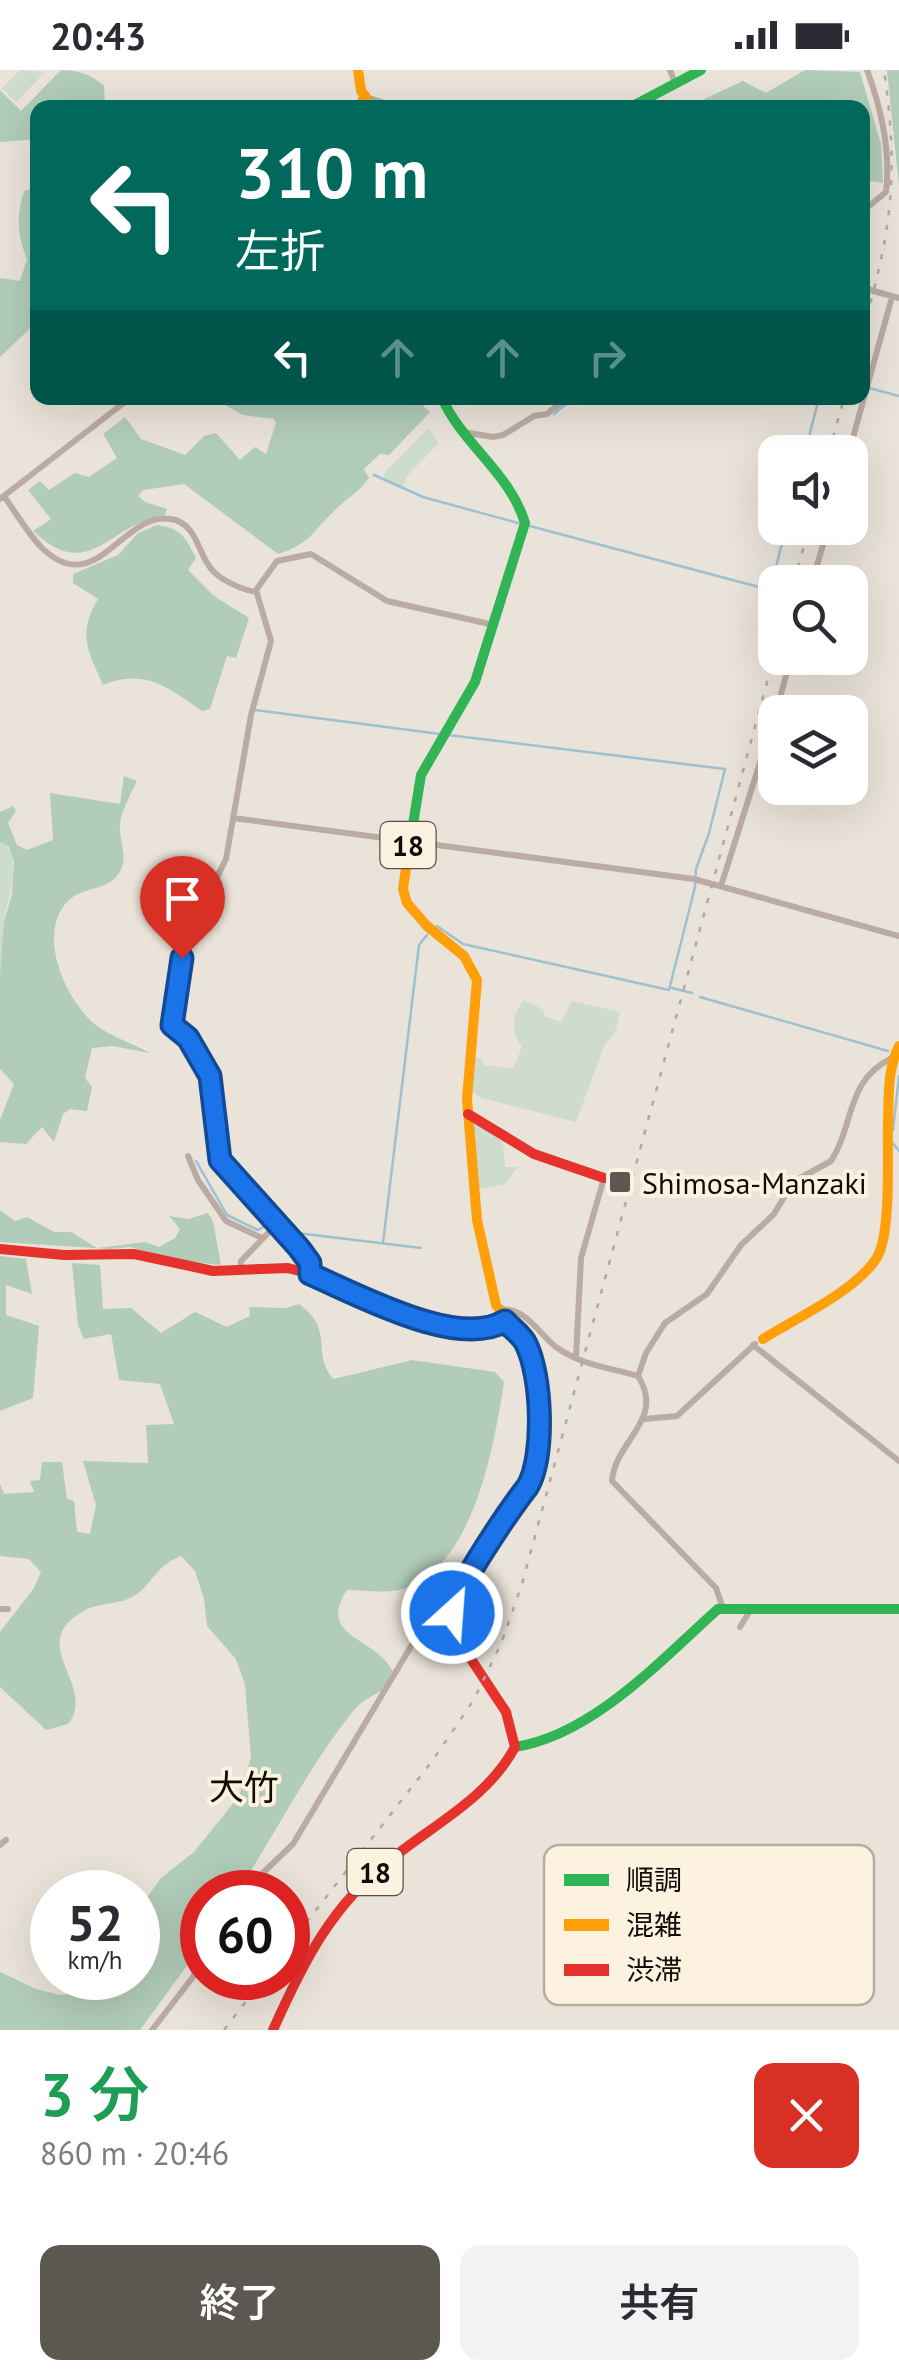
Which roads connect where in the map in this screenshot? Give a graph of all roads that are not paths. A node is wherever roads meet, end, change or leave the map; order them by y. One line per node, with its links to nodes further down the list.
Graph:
1 (358, 70): 6 (main road)
2 (670, 70): 5 (street)
3 (702, 70): 5 (main road)
4 (867, 70): 8 (street)
5 (675, 83): 7 (main road)
6 (364, 100)
7 (644, 100)
8 (870, 205)
9 (870, 290): 10 (street)
10 (895, 298): 11 (street)
11 (870, 382)
12 (121, 405): 18 (street)
13 (446, 405): 16 (main road, 18)
14 (558, 405): 16 (street)
15 (863, 405): 17 (street)
16 (463, 432): 20 (main road, 18)
17 (854, 435)
18 (2, 498): 19 (street)
19 (256, 592): 20 (street); 22 (street)
20 (495, 626): 23 (main road, 18)
21 (758, 768): 24 (street)
22 (233, 818): 23 (street); 31 (street)
23 (409, 844): 24 (street); 28 (main road, 18)
24 (721, 886): 25 (street)
25 (899, 936)
26 (899, 1046): 27 (main road)
27 (893, 1058): 38 (main road); 40 (street)
28 (468, 1114): 30 (main road); 36 (main road, 18)
29 (188, 1156): 32 (street)
30 (604, 1178): 39 (street)
31 (278, 1223): 32 (street); 35 (street)
32 (262, 1238): 34 (street)
33 (0, 1249): 34 (main road)
34 (240, 1271): 35 (main road)
35 (310, 1274): 37 (main road)
36 (498, 1310): 37 (main road, 18); 39 (street)
37 (505, 1321): 46 (main road, 18)
38 (758, 1342): 41 (street); 42 (street)
39 (576, 1358): 40 (street)
40 (638, 1376): 41 (street)
41 (645, 1419): 43 (street)
42 (899, 1460)
43 (723, 1608): 44 (main road); 48 (main road)
44 (751, 1609): 45 (main road); 47 (street)
45 (899, 1609)
46 (452, 1613): 48 (main road); 49 (street)
47 (740, 1628)
48 (516, 1747): 52 (main road, 18)
49 (265, 1870)
50 (180, 1993): 51 (street)
51 (152, 2030)
52 (273, 2030)

